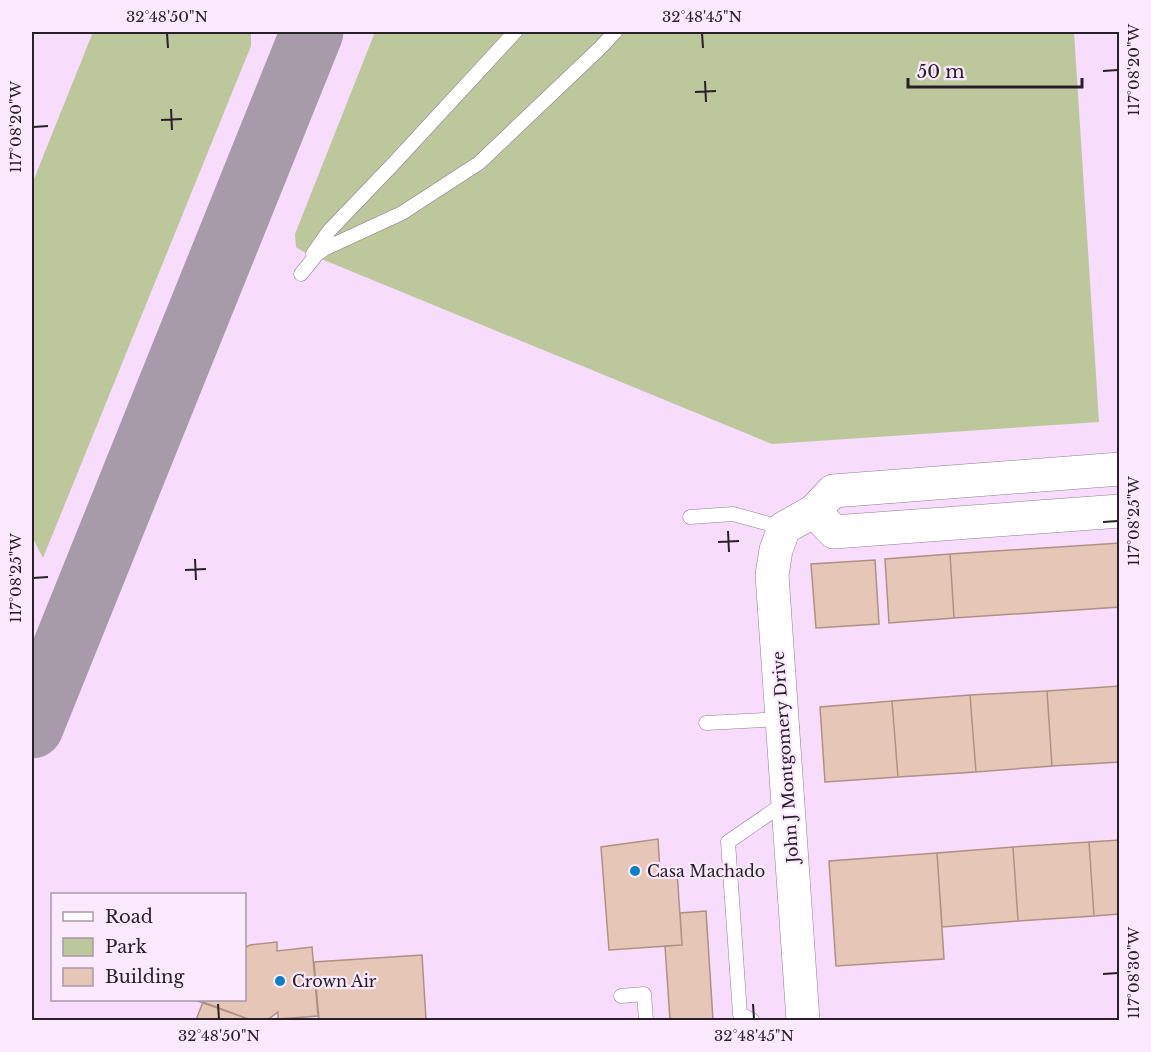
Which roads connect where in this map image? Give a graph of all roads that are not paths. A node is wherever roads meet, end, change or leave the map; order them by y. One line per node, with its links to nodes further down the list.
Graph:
1 (515, 32): 3 (lane)
2 (615, 32): 4 (lane)
3 (352, 207): 4 (lane); 4 (lane)
4 (366, 229)
5 (1119, 469): 6 (street)
6 (814, 511): 7 (street); 9 (street)
7 (1119, 512)
8 (690, 518): 9 (lane)
9 (784, 528): 10 (street, John J Montgomery Drive)
10 (782, 719): 11 (lane); 12 (street, John J Montgomery Drive)
11 (706, 723)
12 (788, 800): 15 (lane); 16 (street, John J Montgomery Drive)
13 (621, 996): 14 (lane)
14 (646, 1020)
15 (752, 1020)
16 (803, 1020)

